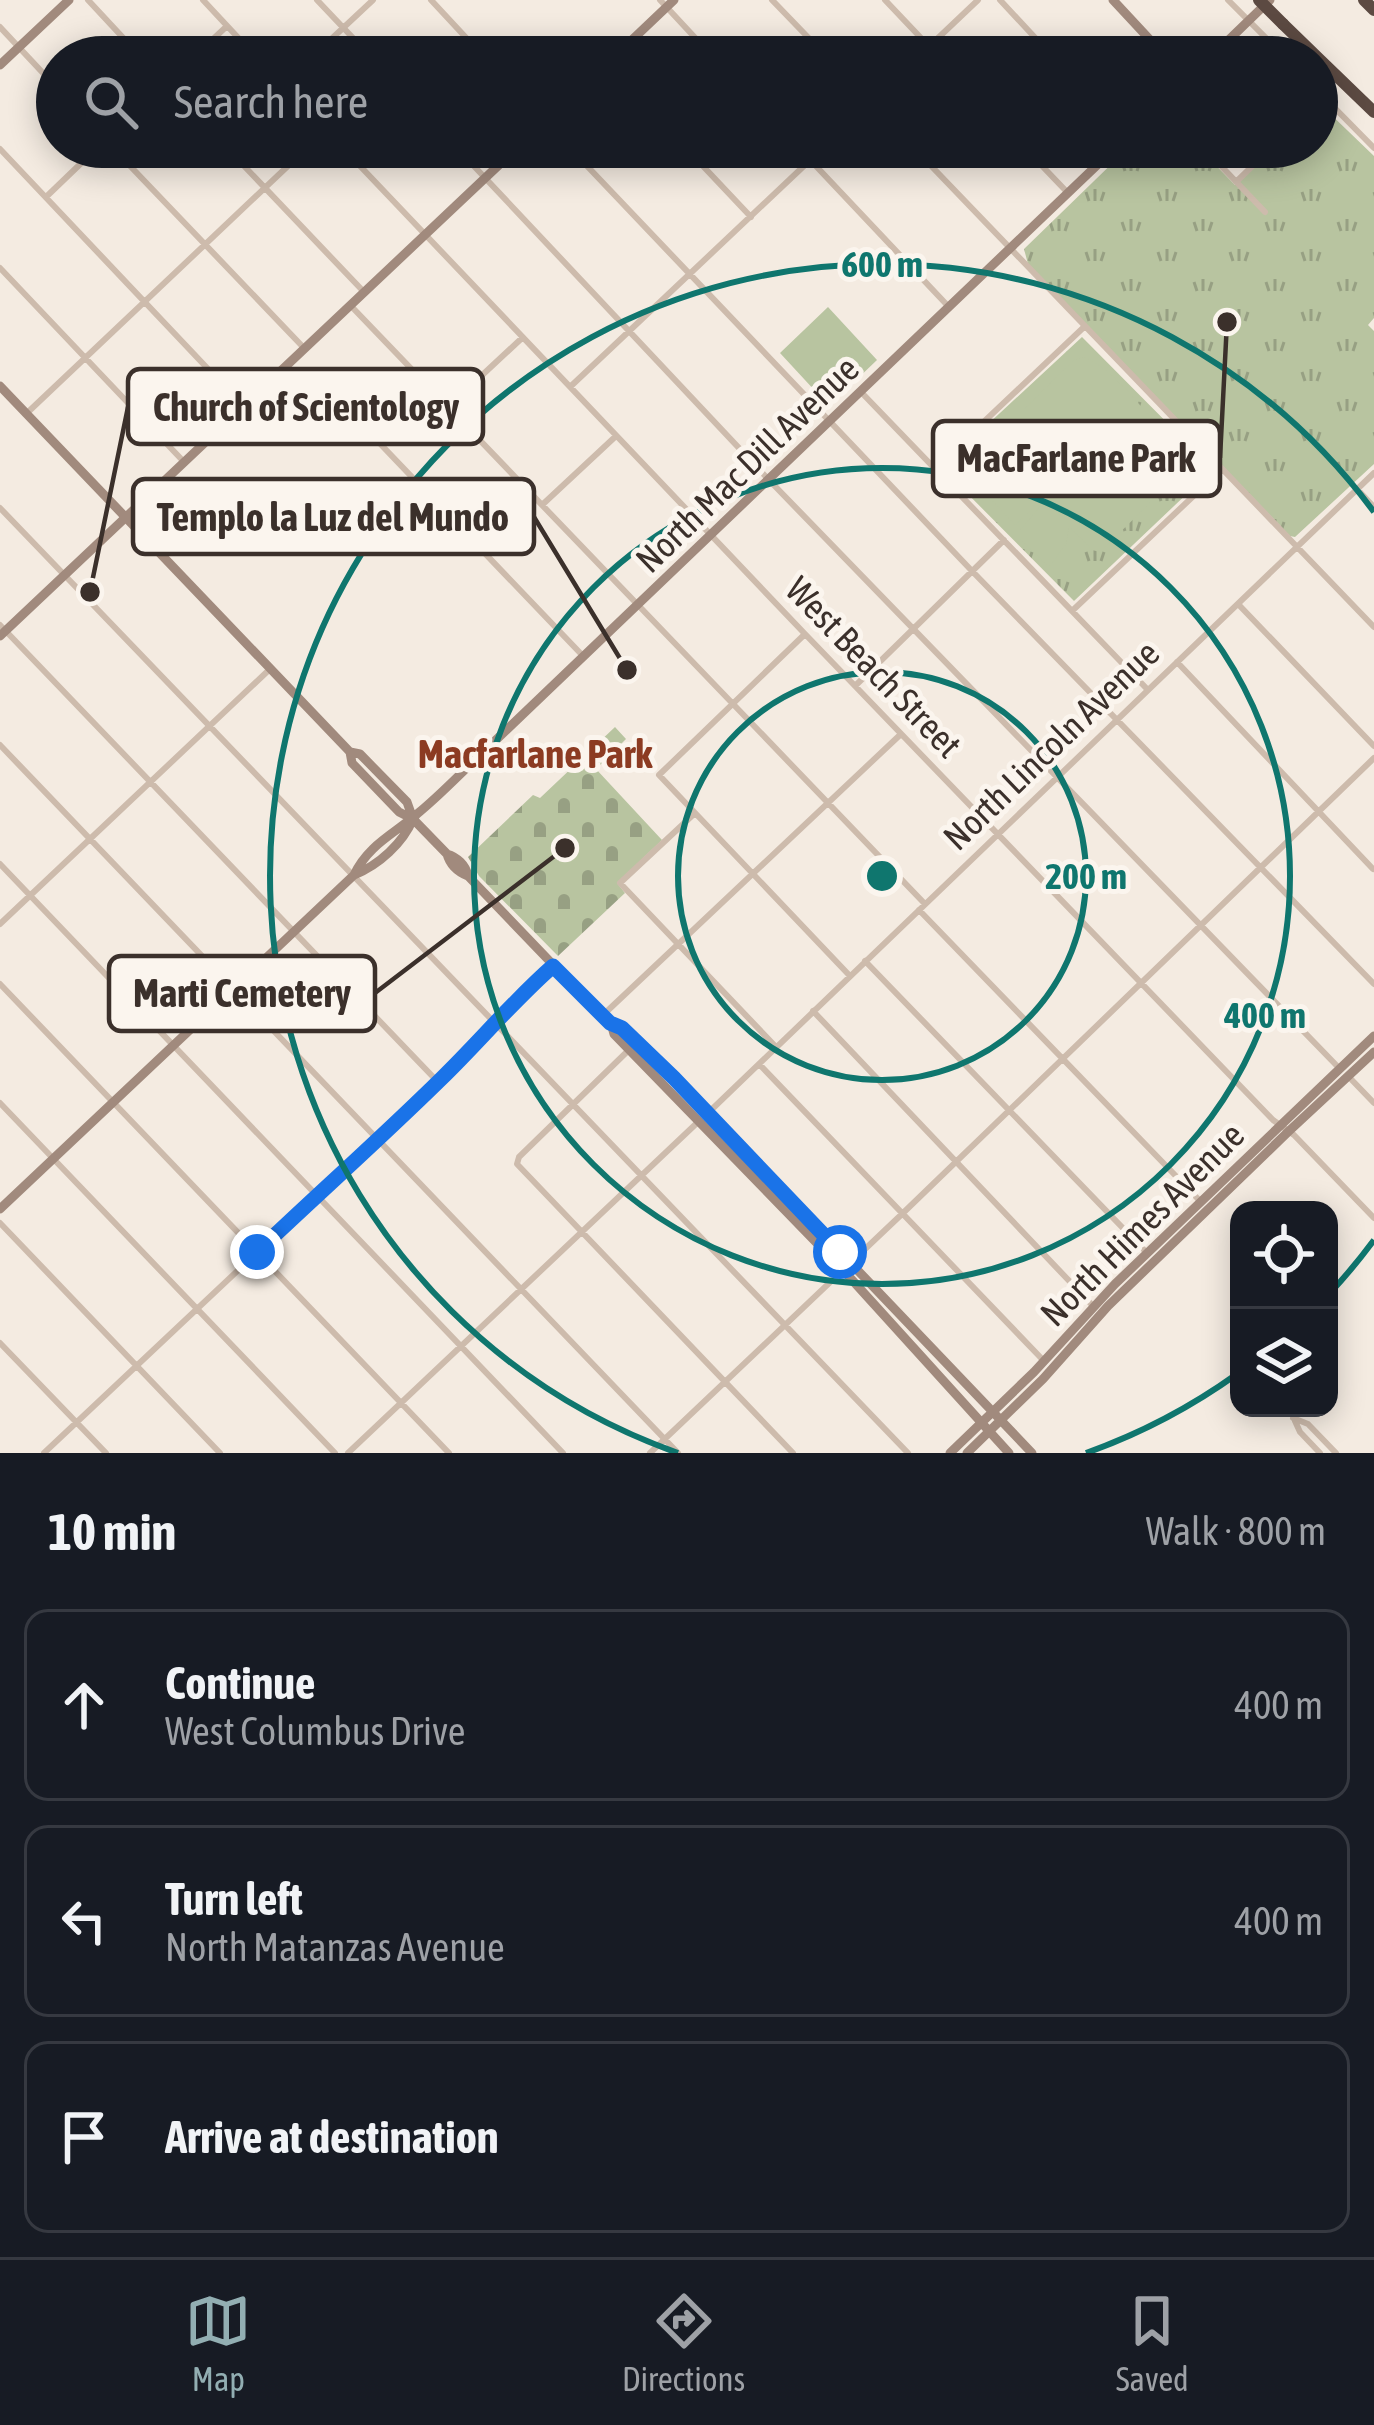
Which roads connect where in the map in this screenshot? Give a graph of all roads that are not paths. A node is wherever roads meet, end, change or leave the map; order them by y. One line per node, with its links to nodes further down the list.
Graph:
1 (69, 0): 38 (street)
2 (88, 0): 22 (street)
3 (203, 0): 19 (street)
4 (317, 0): 21 (street)
5 (373, 0): 21 (street)
6 (431, 0): 27 (street)
7 (772, 0): 30 (street)
8 (885, 0): 31 (street)
9 (978, 0): 32 (street)
10 (1000, 0): 33 (street)
11 (1113, 0): 34 (street)
12 (1228, 0): 18 (street)
13 (1259, 0): 37 (highway, bridge)
14 (1270, 0): 18 (street)
15 (1364, 0): 17 (highway)
16 (667, 2): 28 (street); 29 (street)
17 (1374, 10)
18 (1248, 21): 35 (street); 36 (street)
19 (227, 26): 23 (street); 24 (street)
20 (0, 27): 38 (street)
21 (343, 28): 25 (street); 26 (street)
22 (121, 36)
23 (216, 36)
24 (236, 36)
25 (334, 36)
26 (351, 36)
27 (464, 36)
28 (634, 36)
29 (695, 36)
30 (807, 36)
31 (919, 36)
32 (940, 36)
33 (1033, 36)
34 (1146, 36)
35 (1232, 36)
36 (1263, 36)
37 (1295, 36)
38 (19, 47): 39 (street); 40 (street)
39 (0, 65)
40 (36, 65)
41 (1338, 77): 43 (highway)
42 (1338, 111): 44 (street)
43 (1374, 112)
44 (1374, 148)
45 (0, 149): 66 (street)
46 (76, 168): 66 (street)
47 (132, 168): 70 (street)
48 (246, 168): 64 (street)
49 (286, 168): 64 (street)
50 (362, 168): 69 (street, West Beach Street)
51 (476, 168): 62 (street)
52 (496, 168): 62 (street)
53 (589, 168): 73 (street)
54 (705, 168): 68 (street)
55 (802, 168): 68 (street)
56 (818, 168): 77 (street)
57 (933, 168): 71 (street)
58 (1044, 168): 65 (street)
59 (1095, 168): 65 (street, North Mac Dill Avenue)
60 (1223, 168): 63 (street)
61 (1250, 168): 63 (street)
62 (485, 178): 69 (street); 79 (street)
63 (1236, 182): 67 (street)
64 (265, 188): 70 (street); 74 (street)
65 (1068, 194): 71 (street, North Mac Dill Avenue)
66 (46, 197): 75 (street)
67 (1265, 212)
68 (751, 217): 73 (street)
69 (426, 236): 74 (street); 80 (street, West Beach Street)
70 (205, 244): 75 (street); 81 (street)
71 (1010, 249): 77 (street, North Mac Dill Avenue); 78 (street)
72 (0, 268): 82 (street)
73 (689, 274): 79 (street); 90 (street)
74 (365, 292): 76 (street)
75 (144, 302): 82 (street); 87 (street)
76 (351, 306): 81 (street); 88 (street)
77 (950, 308): 86 (street, North Mac Dill Avenue)
78 (1084, 327): 93 (street); 94 (street)
79 (629, 331): 85 (street); 96 (street)
80 (522, 338): 85 (street, West Beach Street); 88 (street)
81 (305, 350): 83 (street)
82 (84, 358): 89 (street); 92 (street)
83 (277, 376): 87 (street); 114 (street)
84 (0, 386): 89 (street)
85 (570, 387): 91 (street, West Beach Street)
86 (861, 392): 90 (street, North Mac Dill Avenue); 94 (street)
87 (244, 407): 92 (street)
88 (448, 407): 98 (street)
89 (26, 414): 101 (street)
90 (830, 422): 96 (street, North Mac Dill Avenue); 105 (street)
91 (616, 436): 98 (street); 102 (street, West Beach Street)
92 (185, 463): 101 (street)
93 (1222, 469): 104 (street); 109 (street)
94 (934, 470): 103 (street)
95 (1374, 473): 97 (street, North Lincoln Avenue)
96 (769, 480): 102 (street, North Mac Dill Avenue); 111 (street)
97 (1357, 490): 99 (street); 104 (street, North Lincoln Avenue)
98 (542, 505): 108 (street)
99 (1374, 507)
100 (0, 508): 106 (street)
101 (125, 518): 106 (street); 116 (street)
102 (710, 536): 108 (street, North Mac Dill Avenue); 113 (street, West Beach Street)
103 (1004, 540): 105 (street); 109 (street)
104 (1296, 547): 107 (street, North Lincoln Avenue); 110 (street)
105 (972, 571): 111 (street); 120 (street)
106 (64, 575): 112 (street); 121 (street)
107 (1238, 604): 115 (street, North Lincoln Avenue); 124 (street)
108 (638, 605): 114 (street, North Mac Dill Avenue); 119 (street)
109 (1072, 611): 118 (street)
110 (1374, 627)
111 (913, 629): 117 (street); 126 (street)
112 (2, 630): 127 (street)
113 (805, 634): 117 (street, West Beach Street); 119 (street)
114 (584, 656): 131 (street, North Mac Dill Avenue)
115 (1177, 662): 118 (street, North Lincoln Avenue); 129 (street)
116 (271, 668): 121 (street); 131 (street)
117 (855, 686): 122 (street, West Beach Street)
118 (1148, 690): 120 (street, North Lincoln Avenue)
119 (731, 704): 128 (street); 130 (street)
120 (1117, 720): 126 (street, North Lincoln Avenue); 135 (street)
121 (210, 724): 127 (street); 138 (street)
122 (901, 734): 128 (street); 132 (street, West Beach Street)
123 (0, 745): 133 (street)
124 (1374, 746)
125 (1374, 758): 129 (street)
126 (1058, 777): 132 (street, North Lincoln Avenue); 142 (street)
127 (150, 782): 133 (street); 143 (street)
128 (827, 803): 137 (street); 140 (street)
129 (1319, 810): 135 (street); 136 (street)
130 (695, 813): 137 (street); 144 (street)
131 (413, 818): 138 (street, North Mac Dill Avenue); 146 (street)
132 (999, 833): 140 (street, North Lincoln Avenue); 148 (street, West Beach Street)
133 (90, 838): 139 (street); 151 (street)
134 (0, 864): 139 (street)
135 (1261, 866): 142 (street); 150 (street)
136 (1373, 869)
137 (753, 874): 144 (street); 147 (street)
138 (354, 875): 143 (street, North Mac Dill Avenue); 154 (street)
139 (30, 896): 141 (street); 157 (street)
140 (922, 907): 145 (street, North Lincoln Avenue); 159 (street)
141 (0, 924)
142 (1201, 924): 148 (street); 161 (street)
143 (294, 932): 151 (street, North Mac Dill Avenue); 162 (street)
144 (679, 945): 153 (street); 158 (street)
145 (866, 961): 147 (street, North Lincoln Avenue); 167 (street)
146 (553, 966): 153 (street); 154 (street)
147 (850, 976): 152 (street, North Lincoln Avenue)
148 (1142, 982): 159 (street); 169 (street, West Beach Street)
149 (0, 984): 163 (street)
150 (1374, 984)
151 (234, 989): 157 (street, North Mac Dill Avenue); 170 (street)
152 (813, 1011): 158 (street, North Lincoln Avenue); 172 (street)
153 (607, 1019): 156 (street)
154 (495, 1025): 162 (street); 166 (street)
155 (1374, 1044): 161 (street, North Himes Avenue)
156 (633, 1045): 166 (street); 168 (street)
157 (173, 1046): 163 (street, North Mac Dill Avenue); 174 (street)
158 (776, 1047): 160 (street, North Lincoln Avenue)
159 (1064, 1059): 167 (street); 175 (street)
160 (759, 1064): 168 (street, North Lincoln Avenue); 177 (street)
161 (1347, 1073): 165 (street); 169 (street, North Himes Avenue)
162 (438, 1082): 170 (street)
163 (113, 1102): 171 (street, North Mac Dill Avenue); 181 (street)
164 (0, 1103): 171 (street)
165 (1374, 1103)
166 (571, 1105): 173 (street); 180 (street)
167 (1010, 1110): 172 (street); 182 (street)
168 (704, 1117): 173 (street, North Lincoln Avenue); 183 (street)
169 (1284, 1128): 175 (street, North Himes Avenue); 178 (street, West Beach Street); 182 (street, North Himes Avenue)
170 (377, 1139): 174 (street); 184 (street)
171 (54, 1159): 176 (street, North Mac Dill Avenue); 186 (street)
172 (956, 1162): 177 (street); 185 (street)
173 (642, 1175): 180 (street, North Lincoln Avenue); 187 (street)
174 (317, 1196): 181 (street); 189 (street)
175 (1200, 1201): 182 (street, North Himes Avenue)
176 (0, 1209)
177 (902, 1214): 183 (street); 190 (street)
178 (1374, 1218)
179 (0, 1223): 191 (street)
180 (581, 1233): 184 (street, North Lincoln Avenue); 192 (street)
181 (257, 1252): 186 (street); 193 (street)
182 (1151, 1257): 185 (street, North Himes Avenue); 194 (street, North Himes Avenue)
183 (847, 1267): 187 (street); 194 (street); 196 (street)
184 (521, 1290): 189 (street, North Lincoln Avenue); 197 (street)
185 (1093, 1306): 190 (street, North Himes Avenue)
186 (196, 1309): 191 (street); 201 (street)
187 (785, 1325): 192 (street); 208 (street)
188 (0, 1343): 195 (street)
189 (461, 1346): 193 (street, North Lincoln Avenue); 204 (street)
190 (1044, 1361): 194 (street, North Himes Avenue)
191 (136, 1366): 195 (street); 200 (street)
192 (725, 1382): 197 (street); 207 (street)
193 (401, 1403): 202 (street, North Lincoln Avenue); 203 (street)
194 (996, 1417): 196 (street, North Himes Avenue); 212 (street)
195 (76, 1422): 198 (street); 199 (street)
196 (985, 1428): 209 (street, North Himes Avenue); 210 (street, North Himes Avenue); 211 (street)
197 (665, 1439): 205 (street); 206 (street)
198 (44, 1453)
199 (106, 1453)
200 (220, 1453)
201 (334, 1453)
202 (348, 1453)
203 (449, 1453)
204 (563, 1453)
205 (650, 1453)
206 (678, 1453)
207 (793, 1453)
208 (908, 1453)
209 (950, 1453)
210 (967, 1453)
211 (1009, 1453)
212 (1032, 1453)
213 (1321, 1453): 214 (street)
214 (1336, 1453)

